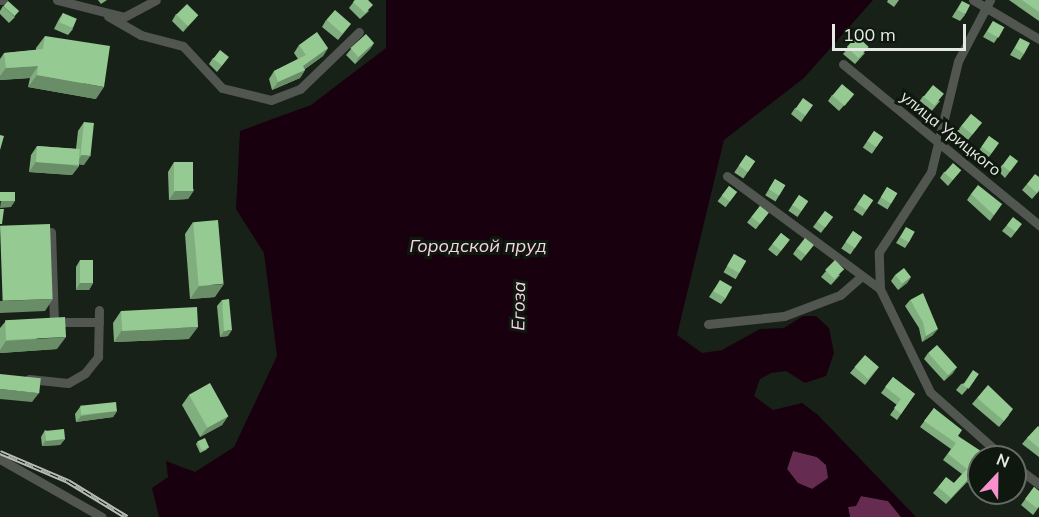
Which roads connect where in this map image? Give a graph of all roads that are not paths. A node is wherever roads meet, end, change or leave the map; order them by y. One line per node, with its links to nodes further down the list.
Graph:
1 (57, 0): 5 (street)
2 (156, 0): 5 (street)
3 (973, 0): 4 (street)
4 (989, 3): 7 (street); 9 (street)
5 (108, 16): 6 (street)
6 (359, 32)
7 (1039, 39)
8 (843, 64): 9 (street, улица Урицкого)
9 (941, 142): 11 (street, улица Урицкого); 14 (street)
10 (727, 176): 13 (street)
11 (1039, 225)
12 (51, 232): 17 (street)
13 (862, 276): 14 (street); 19 (street)
14 (880, 289): 21 (street)
15 (99, 310): 18 (street)
16 (43, 322): 17 (street)
17 (54, 322): 18 (street)
18 (99, 322): 20 (street)
19 (708, 324)
20 (11, 377)
21 (990, 445)
22 (0, 459): 23 (street)
23 (102, 517)

